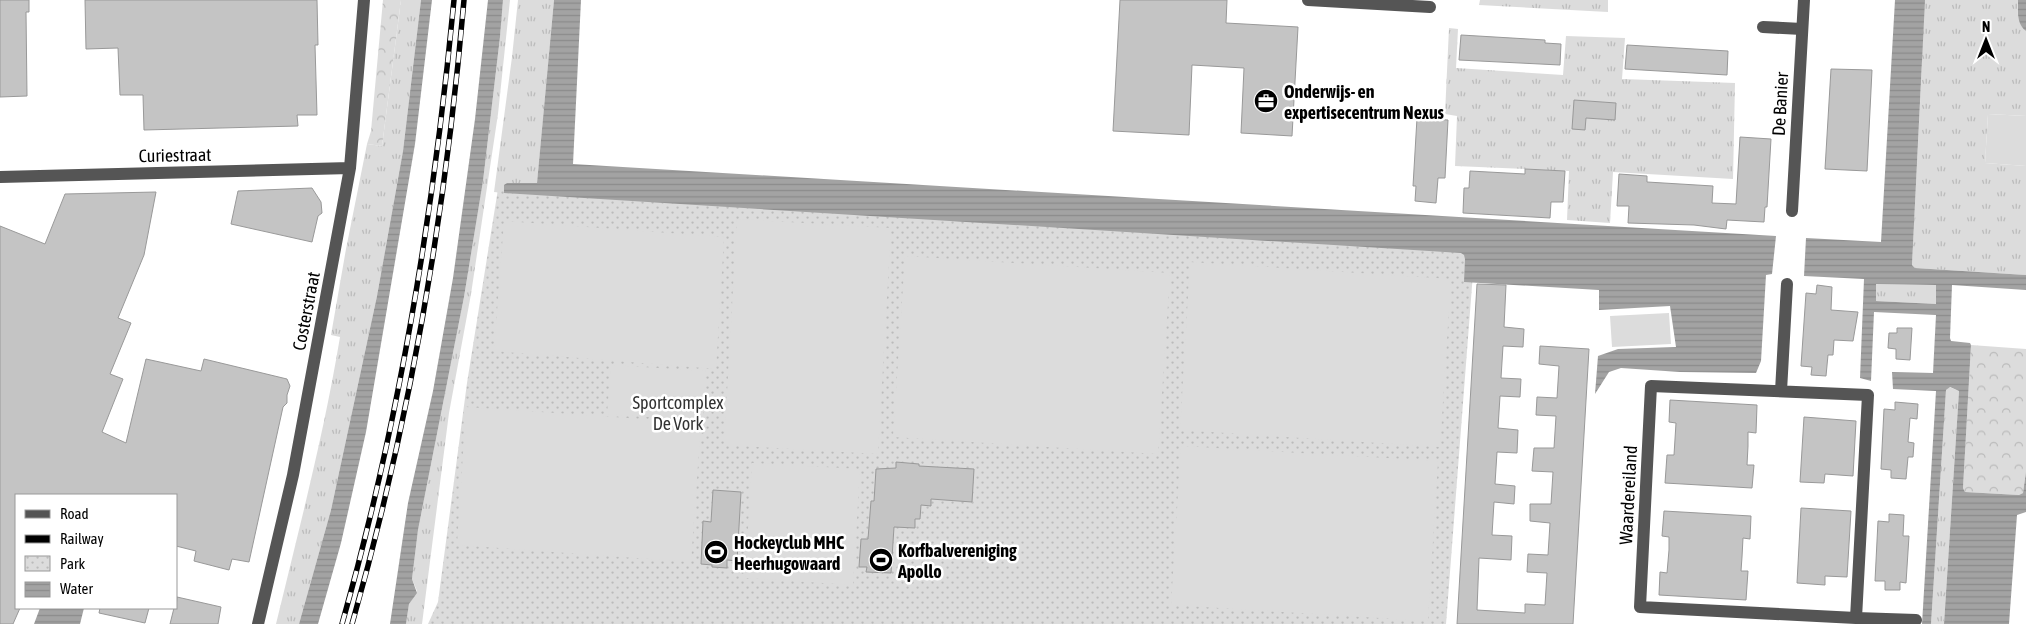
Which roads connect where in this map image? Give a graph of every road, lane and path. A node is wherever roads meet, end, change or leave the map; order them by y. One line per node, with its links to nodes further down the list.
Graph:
1 (364, 0): 7 (street, Costerstraat)
2 (1308, 0): 4 (street)
3 (1804, 0): 6 (street, De Banier)
4 (1430, 7)
5 (1763, 28): 6 (street)
6 (1802, 29): 9 (street, De Banier)
7 (350, 168): 8 (street, Curiestraat); 15 (street, Costerstraat)
8 (0, 177)
9 (1792, 210)
10 (1786, 284): 11 (street)
11 (1781, 392): 12 (street, Waardereiland); 13 (street, Waardereiland)
12 (1856, 618): 13 (street, Waardereiland); 14 (street, Waardereiland)
13 (1767, 619)
14 (1916, 620)
15 (258, 624)

